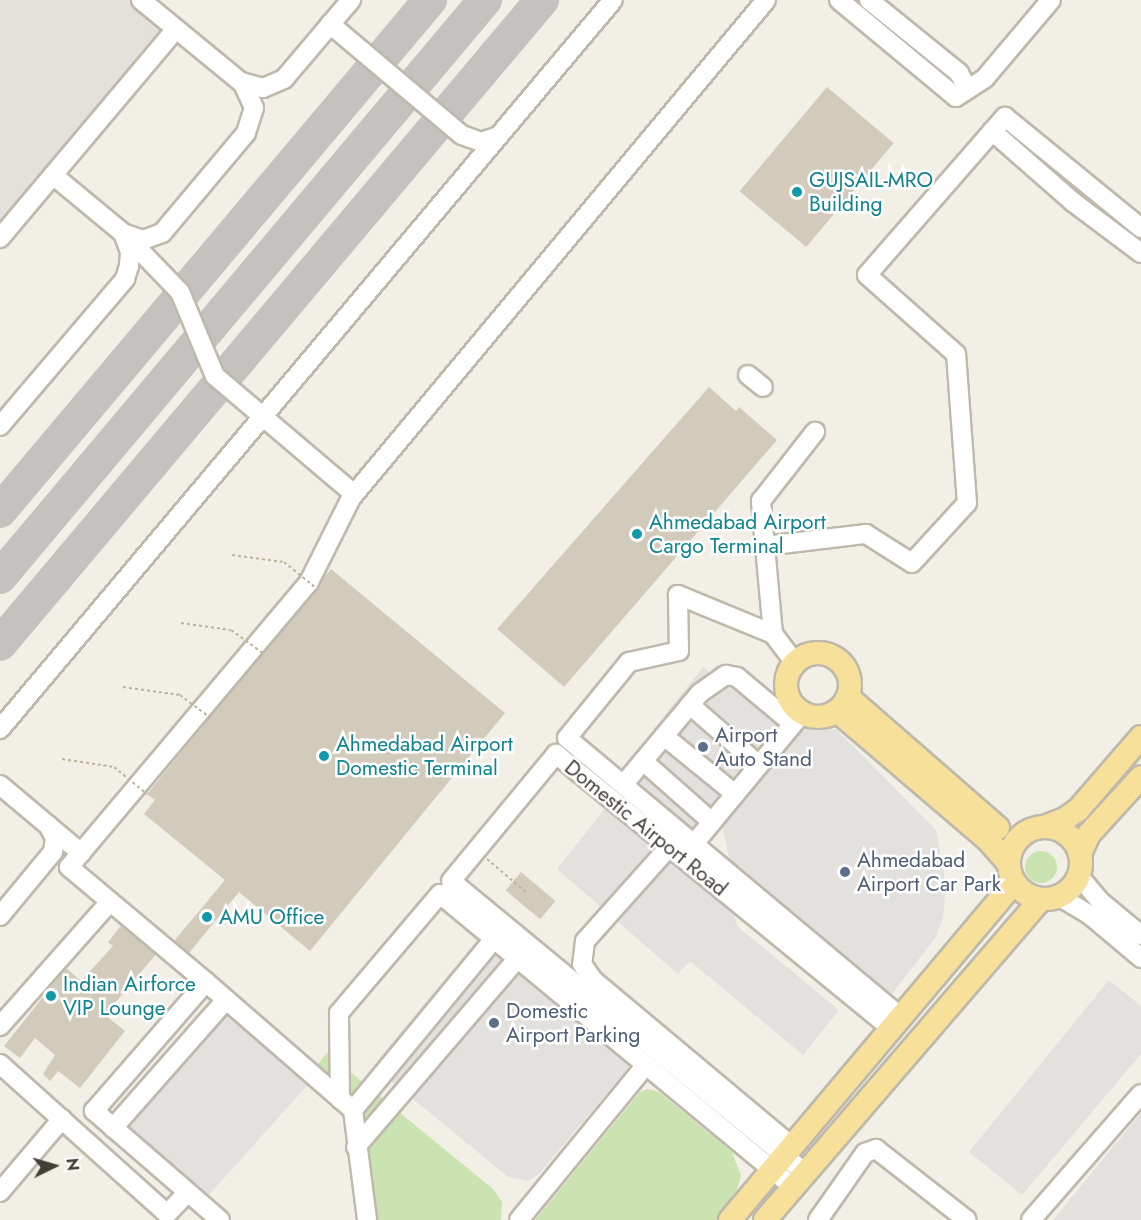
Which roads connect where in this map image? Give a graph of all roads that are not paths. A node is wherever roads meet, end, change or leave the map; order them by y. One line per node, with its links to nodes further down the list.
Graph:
1 (141, 0): 9 (street)
2 (351, 0): 8 (street)
3 (613, 0): 13 (street)
4 (766, 0): 30 (street)
5 (839, 0): 11 (street)
6 (870, 0): 11 (street)
7 (1051, 0): 11 (street)
8 (330, 24): 10 (street); 14 (street)
9 (176, 29): 10 (street); 15 (street)
10 (243, 84): 18 (street)
11 (968, 89)
12 (992, 131): 17 (street); 21 (street); 31 (street)
13 (499, 135): 14 (street); 16 (street)
14 (463, 136): 16 (street)
15 (54, 175): 19 (street); 20 (street)
16 (464, 176): 27 (street)
17 (1141, 228)
18 (166, 229): 19 (street); 22 (street); 24 (street)
19 (123, 233): 22 (street); 23 (street)
20 (0, 238)
21 (1141, 253)
22 (144, 256): 23 (street); 24 (street)
23 (125, 279): 24 (street); 28 (street)
24 (169, 284): 27 (street)
25 (748, 375): 26 (street)
26 (763, 387)
27 (261, 418): 30 (street); 37 (street)
28 (0, 426)
29 (815, 432): 31 (street)
30 (354, 494): 52 (street)
31 (765, 546): 32 (street)
32 (773, 634): 33 (street); 44 (street)
33 (795, 663): 34 (main road); 36 (main road)
34 (843, 704): 36 (main road); 49 (main road); 54 (main road)
35 (690, 705): 36 (street); 38 (street); 41 (street)
36 (798, 718): 41 (street)
37 (0, 729)
38 (664, 736): 40 (street); 45 (street)
39 (1141, 737): 48 (main road)
40 (643, 761): 44 (street); 46 (street)
41 (759, 765): 45 (street)
42 (1141, 777): 53 (main road)
43 (0, 785): 47 (street)
44 (623, 785): 50 (street)
45 (735, 794): 46 (street)
46 (712, 822): 50 (street)
47 (48, 825): 52 (street); 57 (street)
48 (1044, 827): 49 (main road); 53 (main road)
49 (1019, 838): 54 (main road)
50 (693, 845): 64 (street)
51 (670, 846): 64 (street, Domestic Airport Road); 75 (street); 75 (street, Domestic Airport Road)
52 (81, 853): 56 (street)
53 (1080, 865): 55 (main road); 58 (street)
54 (1011, 873): 55 (main road); 64 (main road)
55 (1050, 898): 61 (street); 76 (main road)
56 (109, 903): 62 (street); 65 (street)
57 (0, 916)
58 (1141, 935)
59 (494, 939): 60 (street, Domestic Airport Road); 69 (street); 69 (street, Domestic Airport Road)
60 (518, 958): 67 (street, Domestic Airport Road); 74 (street)
61 (1141, 958)
62 (206, 982): 63 (street); 70 (street)
63 (226, 1000): 69 (street); 72 (street)
64 (894, 1022): 75 (main road)
65 (0, 1026)
66 (0, 1064): 71 (street)
67 (646, 1065): 75 (street, Domestic Airport Road); 81 (street)
68 (1141, 1094): 86 (street)
69 (346, 1105): 74 (street)
70 (94, 1111): 72 (street); 73 (street)
71 (62, 1119): 73 (street); 77 (street)
72 (113, 1128): 78 (street)
73 (76, 1131): 78 (street)
74 (356, 1148): 80 (street)
75 (781, 1156): 76 (street, Domestic Airport Road); 82 (main road)
76 (798, 1179): 83 (main road)
77 (0, 1192)
78 (186, 1194): 79 (street)
79 (220, 1220)
80 (367, 1220)
81 (519, 1220)
82 (730, 1220)
83 (765, 1220)
84 (818, 1220): 85 (street)
85 (967, 1220)
86 (1031, 1220)

